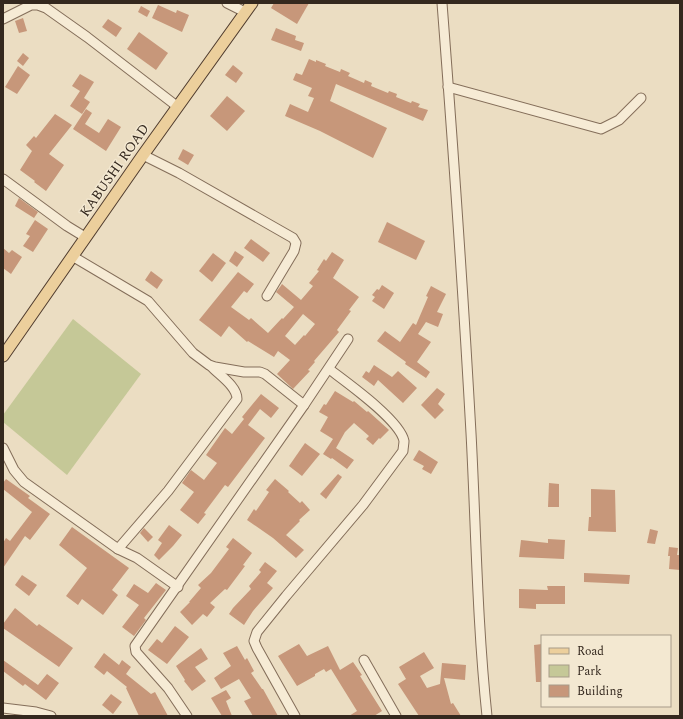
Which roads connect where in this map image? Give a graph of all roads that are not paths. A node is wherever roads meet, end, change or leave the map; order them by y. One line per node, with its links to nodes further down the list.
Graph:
1 (227, 3): 3 (street)
2 (442, 3): 5 (street)
3 (249, 7): 7 (main road, KABUSHI ROAD)
4 (3, 19): 7 (street)
5 (448, 87): 6 (street); 27 (street)
6 (641, 98)
7 (178, 107): 8 (main road, KABUSHI ROAD)
8 (143, 155): 10 (main road, KABUSHI ROAD); 12 (street)
9 (3, 179): 10 (street)
10 (85, 237): 11 (main road, KABUSHI ROAD)
11 (72, 256): 14 (main road, KABUSHI ROAD); 15 (street)
12 (267, 296)
13 (348, 339): 16 (street)
14 (3, 356)
15 (208, 365): 17 (street); 19 (street)
16 (329, 369): 17 (street); 25 (street)
17 (304, 405): 20 (street)
18 (3, 448): 19 (street)
19 (118, 549): 20 (street)
20 (178, 587): 24 (street)
21 (364, 660): 26 (street)
22 (3, 708): 23 (street)
23 (50, 716)
24 (187, 716)
25 (295, 716)
26 (396, 716)
27 (487, 716)

